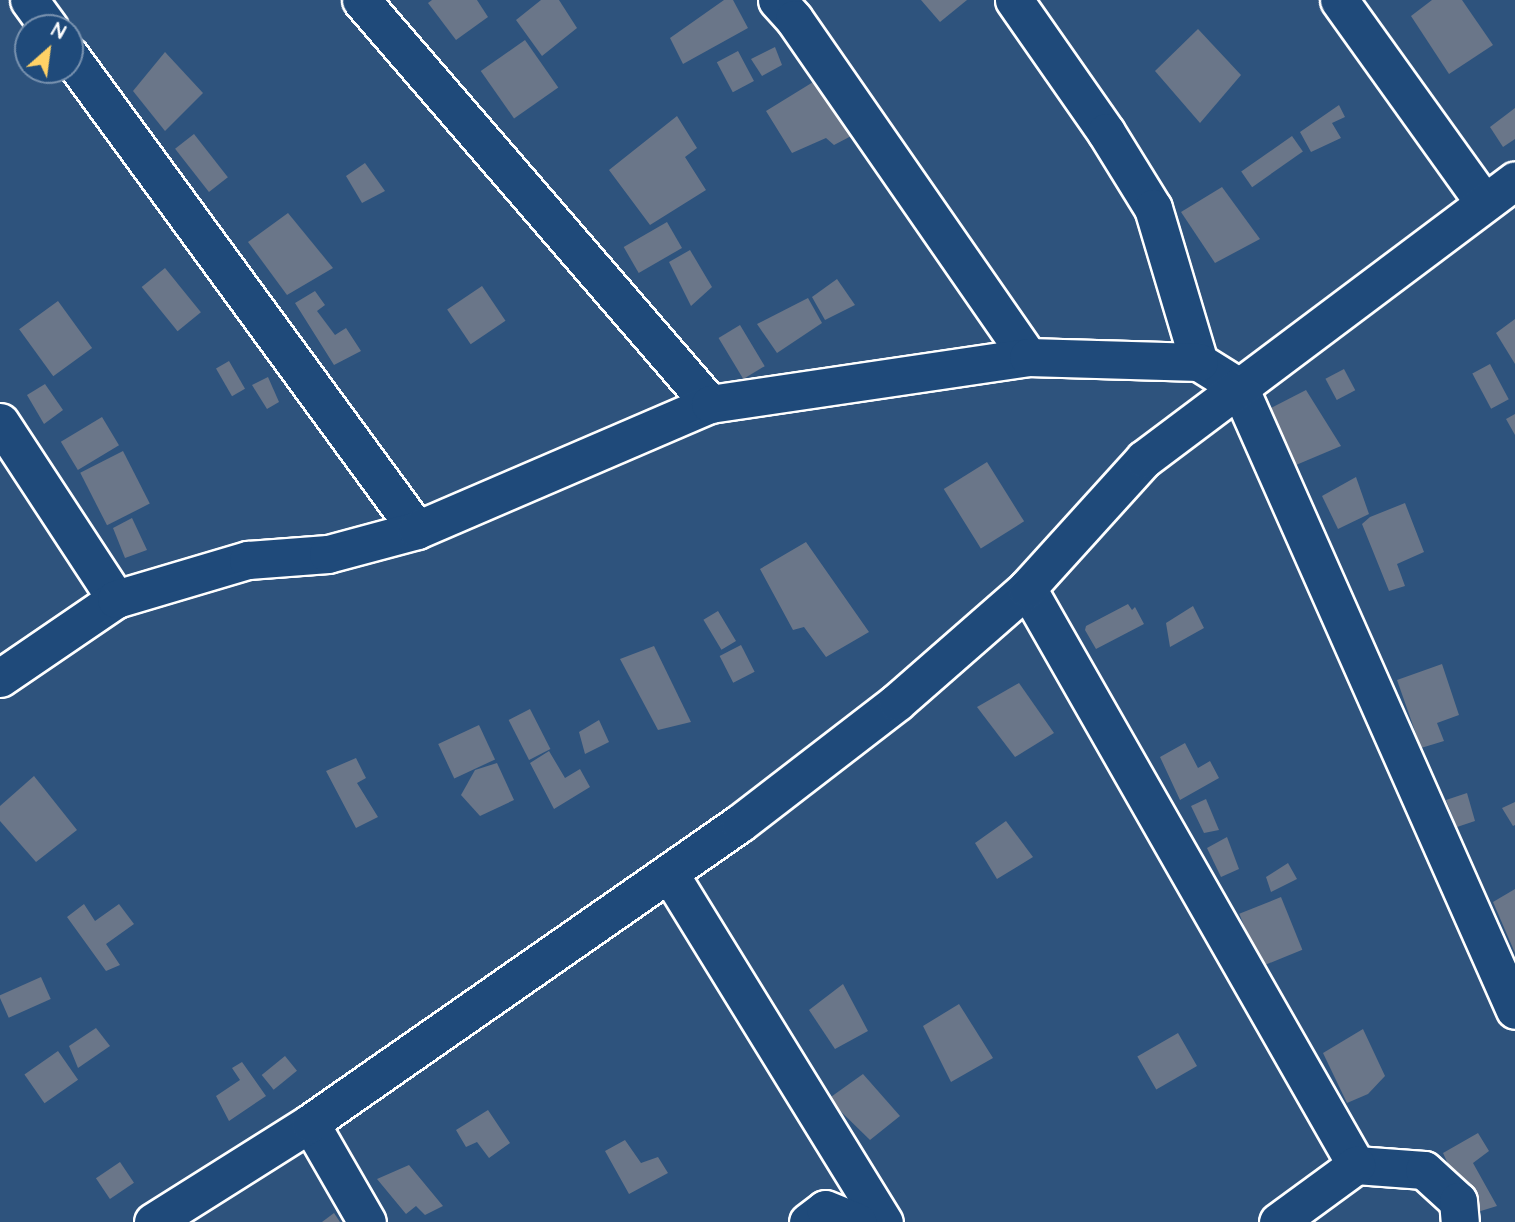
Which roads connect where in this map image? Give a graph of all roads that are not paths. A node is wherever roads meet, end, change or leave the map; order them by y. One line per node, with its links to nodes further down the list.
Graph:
1 (361, 0): 11 (street)
2 (1014, 0): 9 (street)
3 (1339, 0): 7 (street)
4 (797, 6): 8 (street)
5 (84, 75): 13 (street)
6 (1515, 180): 7 (street)
7 (1483, 201): 10 (street)
8 (1028, 357): 9 (street); 11 (street)
9 (1199, 362): 10 (street)
10 (1238, 387): 14 (street); 18 (street)
11 (710, 404): 13 (street)
12 (0, 422): 15 (street)
13 (417, 530): 15 (street)
14 (1027, 588): 17 (street); 20 (street)
15 (116, 600): 16 (street)
16 (0, 678)
17 (668, 873): 19 (street); 25 (street)
18 (1515, 1010)
19 (310, 1123): 21 (street); 22 (street)
20 (1356, 1165): 26 (street); 27 (street)
21 (153, 1222)
22 (366, 1222)
23 (807, 1222): 24 (street)
24 (858, 1222)
25 (884, 1222)
26 (1278, 1222)
27 (1460, 1222)

